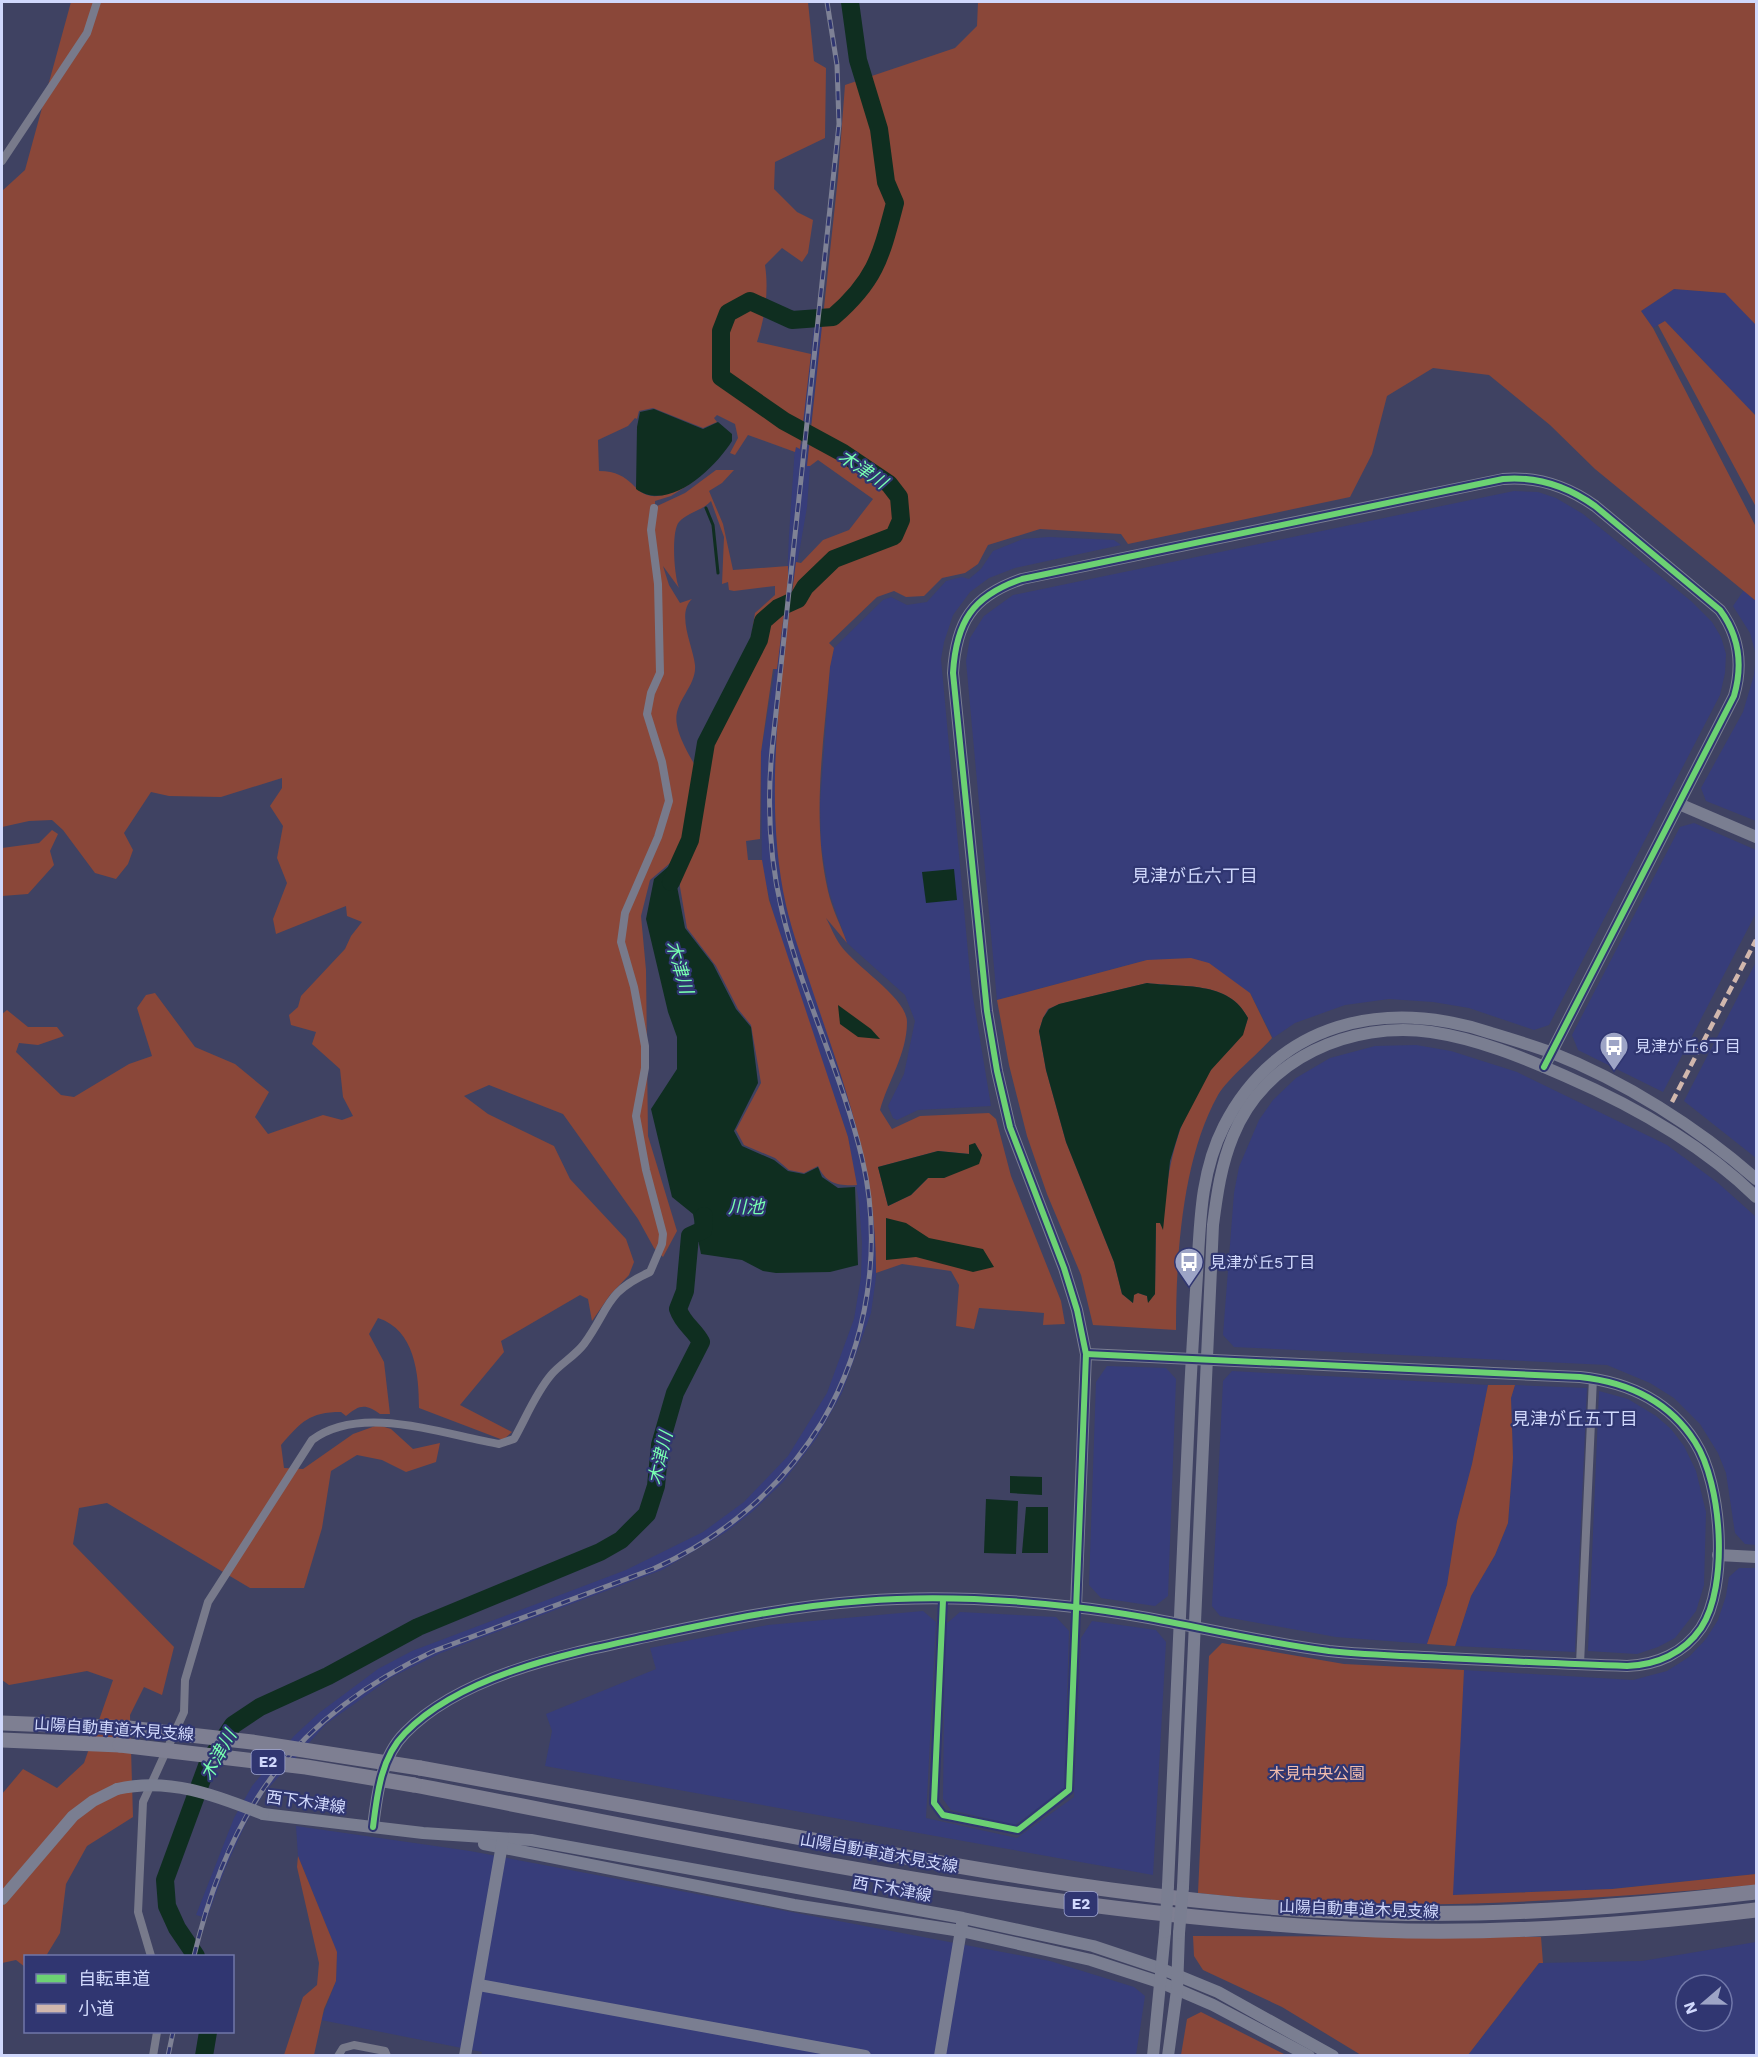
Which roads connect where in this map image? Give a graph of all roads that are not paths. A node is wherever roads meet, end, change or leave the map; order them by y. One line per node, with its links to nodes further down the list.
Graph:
1 (97, 2): 2 (street)
2 (2, 161)
3 (654, 508): 29 (street)
4 (1679, 804): 5 (street); 6 (street); 10 (street)
5 (1756, 837)
6 (1551, 1053): 7 (street); 8 (street); 11 (street)
7 (1544, 1067): 9 (street); 12 (street)
8 (1756, 1179)
9 (1756, 1197)
10 (1086, 1354): 11 (street); 17 (street)
11 (1191, 1358): 12 (street); 18 (street)
12 (1208, 1359): 13 (street); 19 (street)
13 (1593, 1378): 14 (street); 20 (street)
14 (1718, 1555): 15 (street); 20 (street)
15 (1756, 1557)
16 (943, 1600): 17 (street); 17 (street); 23 (street)
17 (1076, 1607): 18 (street)
18 (1180, 1624): 19 (street); 30 (street, bridge)
19 (1196, 1627): 20 (street); 31 (street, bridge)
20 (1580, 1664)
21 (2, 1723): 25 (highway, 山陽自動車道木見支線 / E2, bridge)
22 (2, 1740): 27 (highway, 山陽自動車道木見支線 / E2, bridge)
23 (373, 1827): 24 (street, 西下木津線); 26 (street, 西下木津線, bridge)
24 (502, 1843): 28 (street, 西下木津線); 33 (street)
25 (1756, 1892)
26 (2, 1899)
27 (1756, 1910)
28 (962, 1925): 30 (street, 西下木津線); 32 (street, 西下木津線); 41 (street)
29 (151, 1955)
30 (1162, 1969): 31 (street, 西下木津線); 32 (street)
31 (1178, 1975): 34 (street); 45 (street, 西下木津線)
32 (1162, 1983): 34 (street, 西下木津線); 42 (street)
33 (479, 1985): 39 (street); 40 (street)
34 (1177, 1990): 43 (street); 44 (street, 西下木津線)
35 (157, 2033): 36 (street)
36 (153, 2055)
37 (338, 2055): 38 (street)
38 (387, 2055)
39 (465, 2055)
40 (865, 2055)
41 (940, 2055)
42 (1153, 2055)
43 (1167, 2055)
44 (1309, 2055)
45 (1333, 2055)

